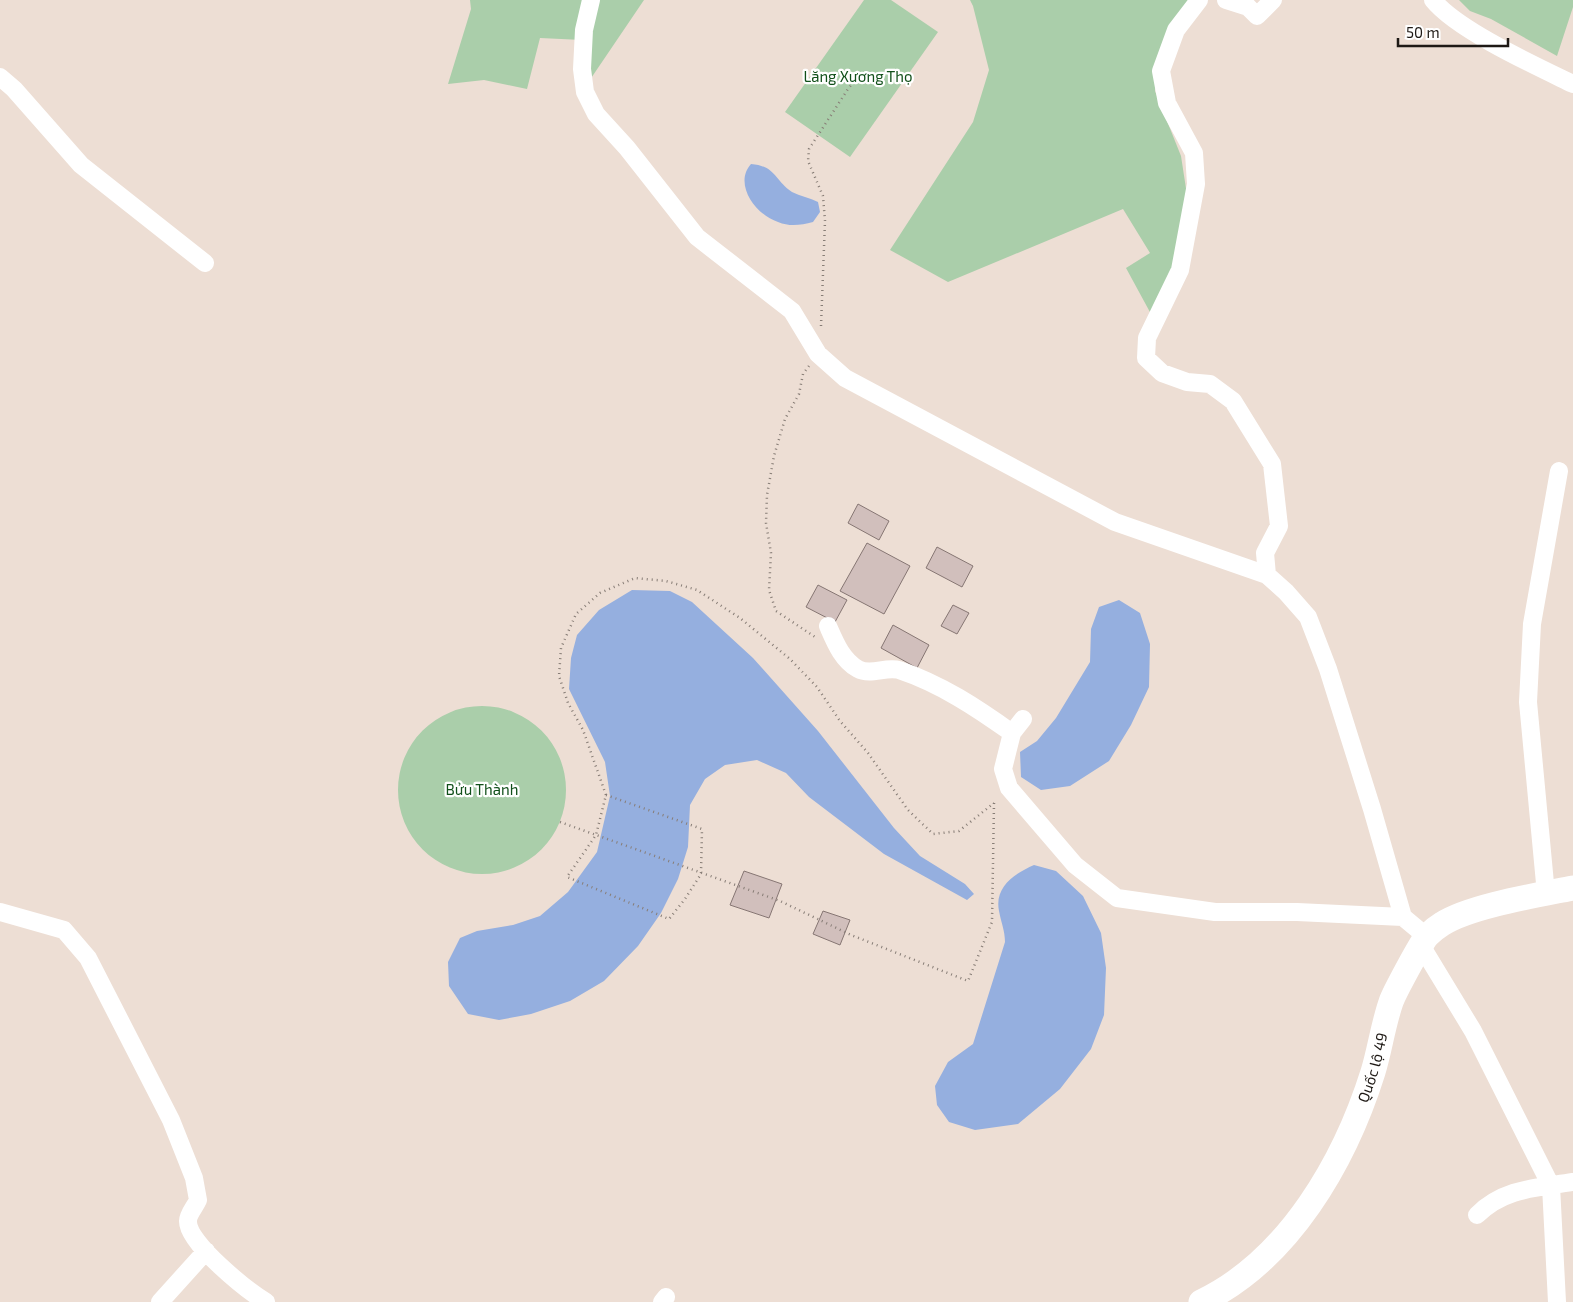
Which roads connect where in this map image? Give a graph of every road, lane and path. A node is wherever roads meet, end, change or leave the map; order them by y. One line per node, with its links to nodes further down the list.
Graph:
1 (591, 0): 10 (street)
2 (1199, 0): 12 (street)
3 (1226, 0): 4 (street)
4 (1272, 0)
5 (1433, 0): 8 (street)
6 (862, 72): 10 (path)
7 (0, 77): 9 (street)
8 (1573, 84)
9 (205, 263)
10 (818, 354): 12 (street); 14 (path)
11 (1559, 471): 24 (street)
12 (1267, 576): 26 (street)
13 (828, 626): 14 (street)
14 (837, 647): 16 (street)
15 (1023, 719): 16 (street)
16 (1012, 733): 17 (street)
17 (1008, 788): 19 (path); 26 (street)
18 (606, 795): 19 (path); 21 (path); 22 (path)
19 (994, 802): 22 (path)
20 (560, 822): 21 (path)
21 (596, 835): 22 (path); 22 (path)
22 (701, 874)
23 (1573, 888): 24 (highway, Quốc lộ 49)
24 (1546, 894): 27 (highway, Quốc lộ 49)
25 (0, 912): 31 (street)
26 (1402, 917): 27 (street)
27 (1424, 942): 29 (street); 34 (highway, Quốc lộ 49)
28 (1573, 1182): 29 (street)
29 (1551, 1186): 30 (street); 35 (street)
30 (1477, 1215)
31 (206, 1251): 32 (street); 33 (street)
32 (160, 1302)
33 (266, 1302)
34 (1201, 1302)
35 (1557, 1302)

